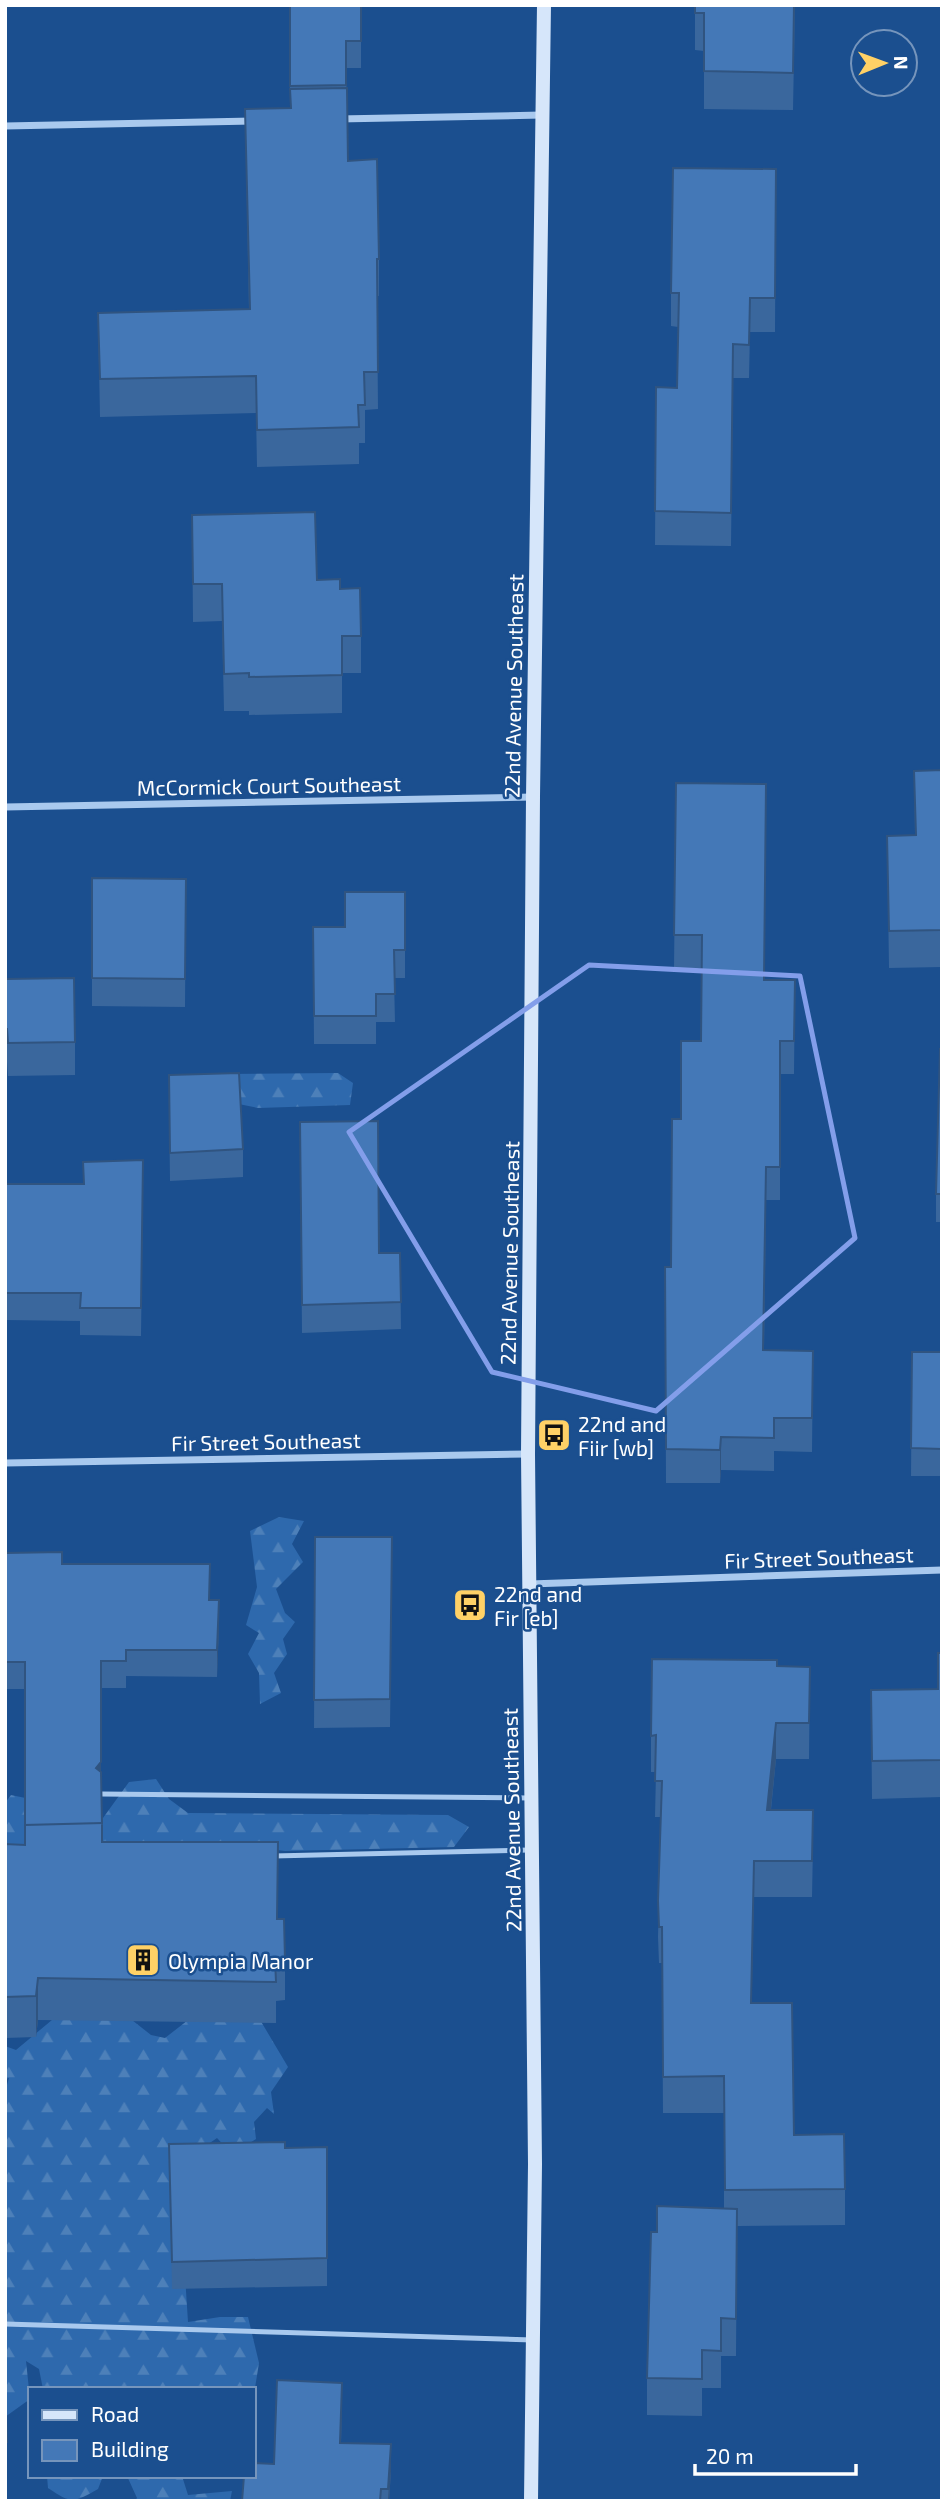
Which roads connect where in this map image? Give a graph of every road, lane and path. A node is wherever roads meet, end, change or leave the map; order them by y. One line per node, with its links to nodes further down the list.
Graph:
1 (544, 5): 2 (street, 22nd Avenue Southeast)
2 (542, 115): 3 (street); 6 (street, 22nd Avenue Southeast)
3 (324, 119)
4 (269, 120): 5 (street)
5 (5, 126)
6 (533, 797): 7 (street, McCormick Court Southeast); 8 (street, 22nd Avenue Southeast)
7 (5, 807)
8 (528, 1454): 9 (street, Fir Street Southeast); 11 (street, 22nd Avenue Southeast)
9 (5, 1463)
10 (942, 1570): 11 (street, Fir Street Southeast)
11 (529, 1584): 13 (street, 22nd Avenue Southeast)
12 (101, 1794): 13 (lane)
13 (531, 1798): 14 (street, 22nd Avenue Southeast)
14 (532, 1850): 15 (lane); 17 (street, 22nd Avenue Southeast)
15 (267, 1856)
16 (5, 2324): 17 (lane)
17 (533, 2340): 18 (street, 22nd Avenue Southeast)
18 (531, 2501)

